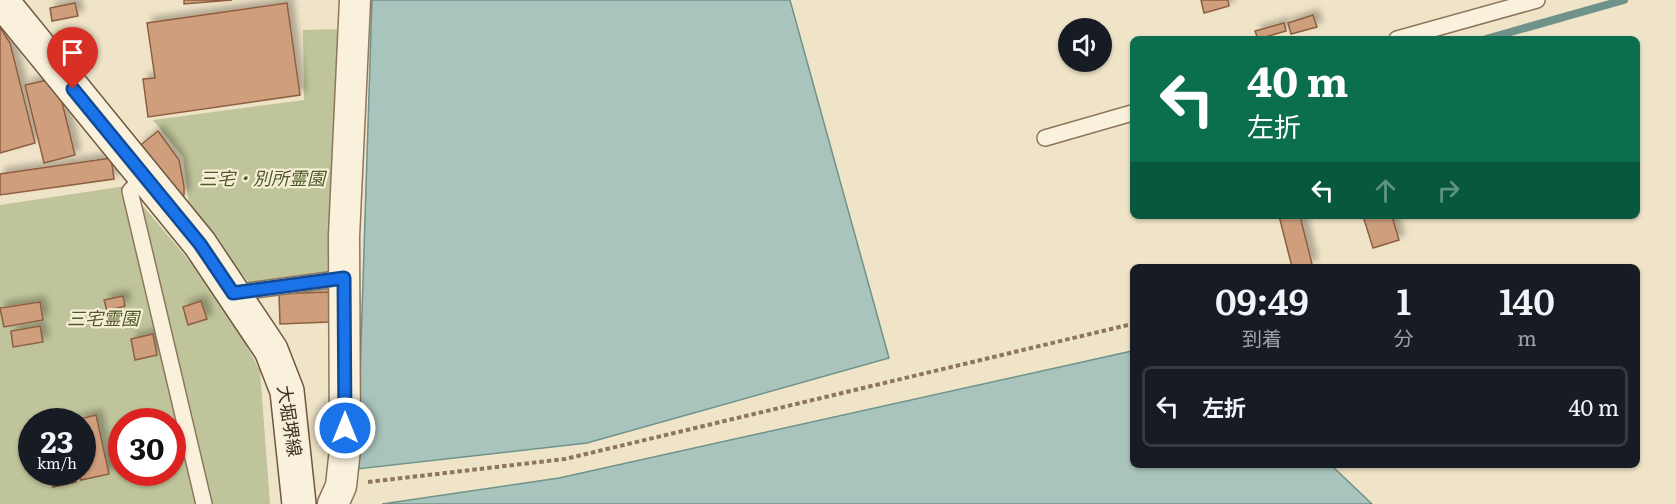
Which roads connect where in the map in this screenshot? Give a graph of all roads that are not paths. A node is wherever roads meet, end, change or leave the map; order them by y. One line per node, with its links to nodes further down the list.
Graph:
1 (1, 0): 7 (main road, 大堀堺線)
2 (355, 0): 8 (street)
3 (1537, 0): 4 (lane)
4 (1408, 36)
5 (1130, 114): 6 (lane)
6 (1045, 138)
7 (144, 176): 9 (main road, 大堀堺線); 11 (lane)
8 (344, 278): 9 (lane); 10 (street)
9 (233, 293): 12 (main road, 大堀堺線)
10 (337, 495)
11 (204, 504)
12 (299, 504)

